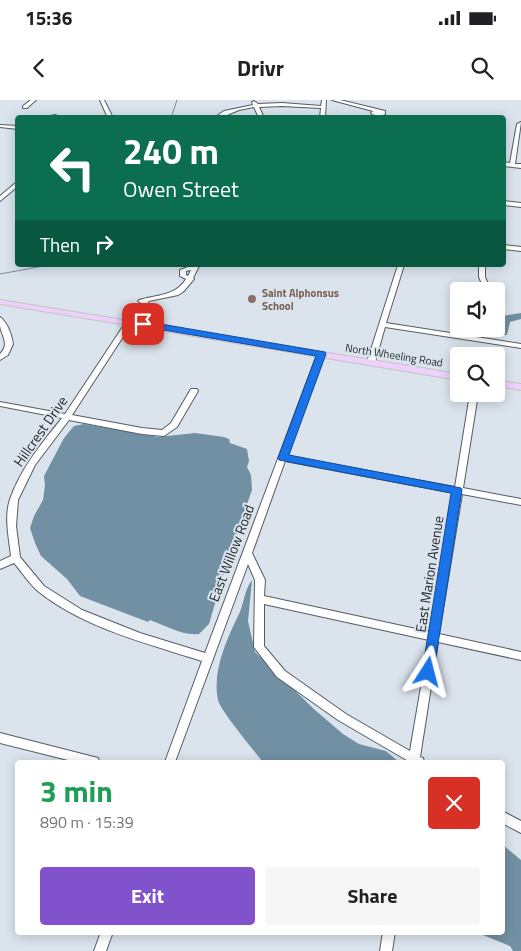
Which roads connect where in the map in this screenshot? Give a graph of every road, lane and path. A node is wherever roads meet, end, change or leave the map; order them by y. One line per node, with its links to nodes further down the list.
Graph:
1 (34, 100): 7 (street)
2 (102, 100): 9 (street)
3 (324, 100): 6 (street)
4 (334, 100): 8 (street)
5 (254, 103): 6 (street); 10 (street); 11 (street)
6 (322, 106): 12 (street)
7 (25, 107)
8 (376, 110)
9 (110, 115)
10 (222, 115)
11 (260, 115)
12 (322, 115)
13 (521, 123): 17 (street)
14 (0, 126): 15 (street)
15 (15, 128)
16 (506, 164): 17 (street)
17 (512, 165): 18 (street)
18 (521, 166)
19 (15, 186): 20 (street)
20 (0, 199)
21 (506, 202): 22 (street)
22 (521, 205)
23 (506, 247): 24 (street)
24 (521, 249)
25 (195, 267): 31 (street, Hillcrest Drive)
26 (400, 267): 32 (street)
27 (482, 267): 28 (street)
28 (484, 282)
29 (1, 303): 31 (main road, North Wheeling Road)
30 (0, 319): 35 (street)
31 (129, 322): 34 (main road, North Wheeling Road); 43 (street, Hillcrest Drive)
32 (384, 325): 33 (street); 36 (street)
33 (521, 346)
34 (321, 354): 36 (main road, North Wheeling Road); 44 (street, East Willow Road)
35 (0, 358)
36 (371, 362): 37 (main road, North Wheeling Road)
37 (450, 375)
38 (505, 385): 39 (main road)
39 (521, 388)
40 (194, 391): 43 (street)
41 (473, 402): 45 (street, East Marion Avenue)
42 (0, 404): 43 (street)
43 (67, 417): 48 (street, Hillcrest Drive)
44 (283, 458): 45 (street); 47 (street, East Willow Road)
45 (457, 490): 46 (street); 51 (street, East Marion Avenue)
46 (521, 502)
47 (247, 552): 50 (street); 53 (street, East Willow Road)
48 (16, 558): 49 (street); 53 (street)
49 (0, 565)
50 (260, 599): 51 (street); 57 (street)
51 (434, 637): 52 (street); 58 (street, East Marion Avenue)
52 (521, 656)
53 (207, 658): 56 (street, East Willow Road)
54 (0, 738): 55 (street)
55 (86, 760)
56 (171, 760)
57 (415, 760)
58 (417, 760)
59 (505, 818): 60 (street)
60 (521, 827)
61 (106, 935): 63 (street)
62 (389, 935): 64 (street)
63 (100, 951)
64 (386, 951)

